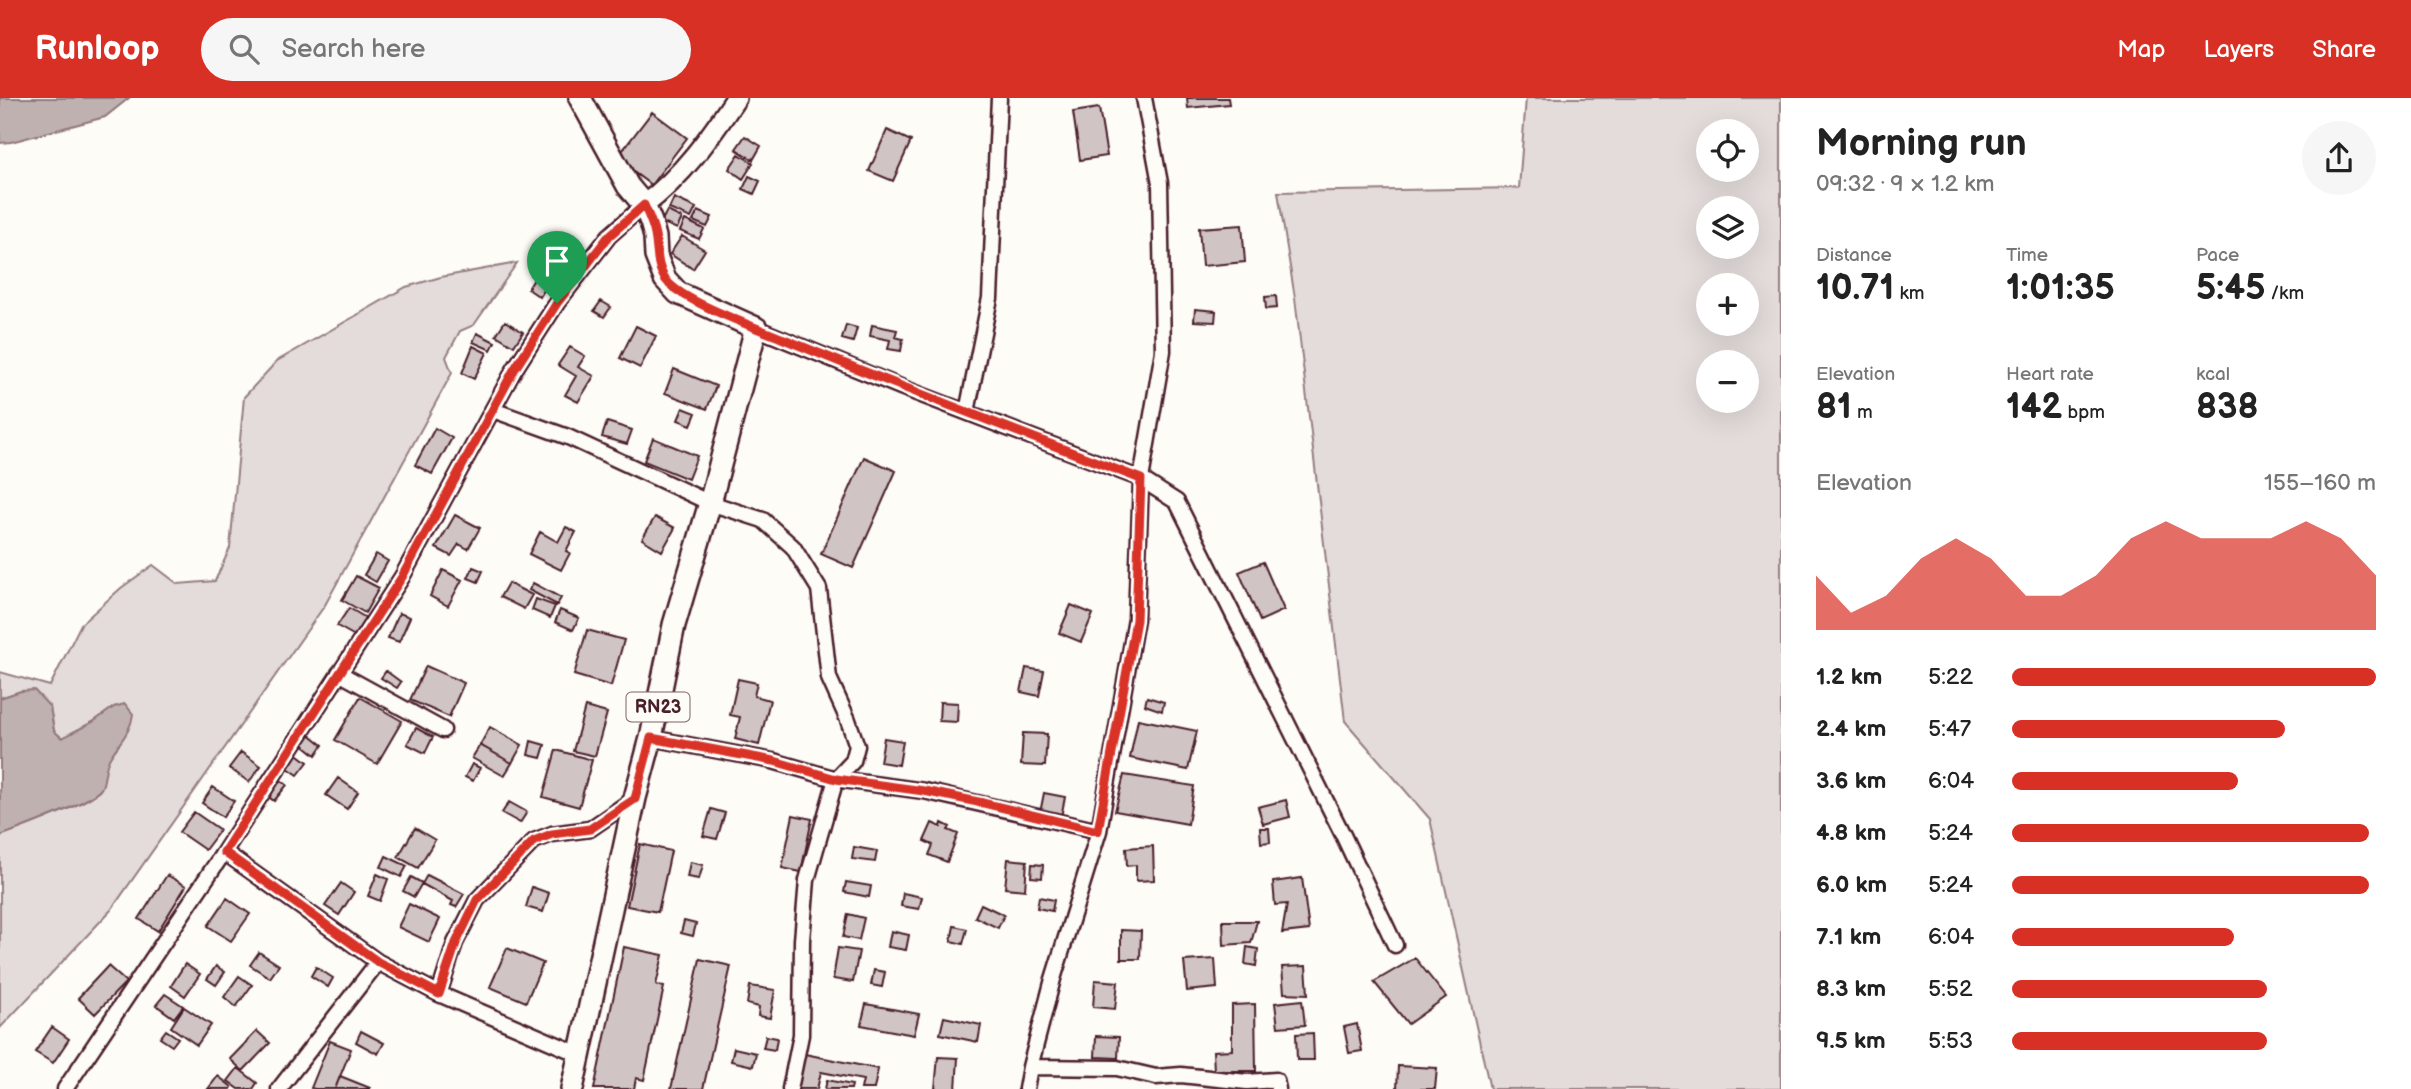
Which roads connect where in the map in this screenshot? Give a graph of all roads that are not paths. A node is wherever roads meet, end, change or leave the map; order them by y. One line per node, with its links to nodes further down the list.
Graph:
1 (580, 98): 5 (main road)
2 (736, 98): 5 (main road)
3 (999, 98): 8 (street)
4 (1144, 98): 9 (street)
5 (644, 205): 6 (main road); 7 (street)
6 (756, 328): 8 (street); 10 (main road, RN23)
7 (493, 410): 10 (street); 11 (street)
8 (967, 412): 9 (street)
9 (1141, 479): 16 (street); 18 (street)
10 (710, 503): 13 (main road, RN23); 14 (street)
11 (339, 673): 12 (street); 17 (street)
12 (443, 730)
13 (651, 738): 14 (street); 15 (main road, RN23)
14 (836, 779): 16 (street); 26 (street)
15 (635, 799): 20 (street); 21 (main road, RN23)
16 (1098, 831): 22 (street)
17 (224, 852): 19 (street); 23 (street)
18 (1395, 945)
19 (378, 962): 20 (street); 24 (street)
20 (439, 994): 21 (street)
21 (581, 1055): 25 (main road, RN23)
22 (1030, 1067): 27 (street); 28 (street)
23 (65, 1089)
24 (279, 1089)
25 (572, 1089)
26 (790, 1089)
27 (1027, 1089)
28 (1278, 1089)

